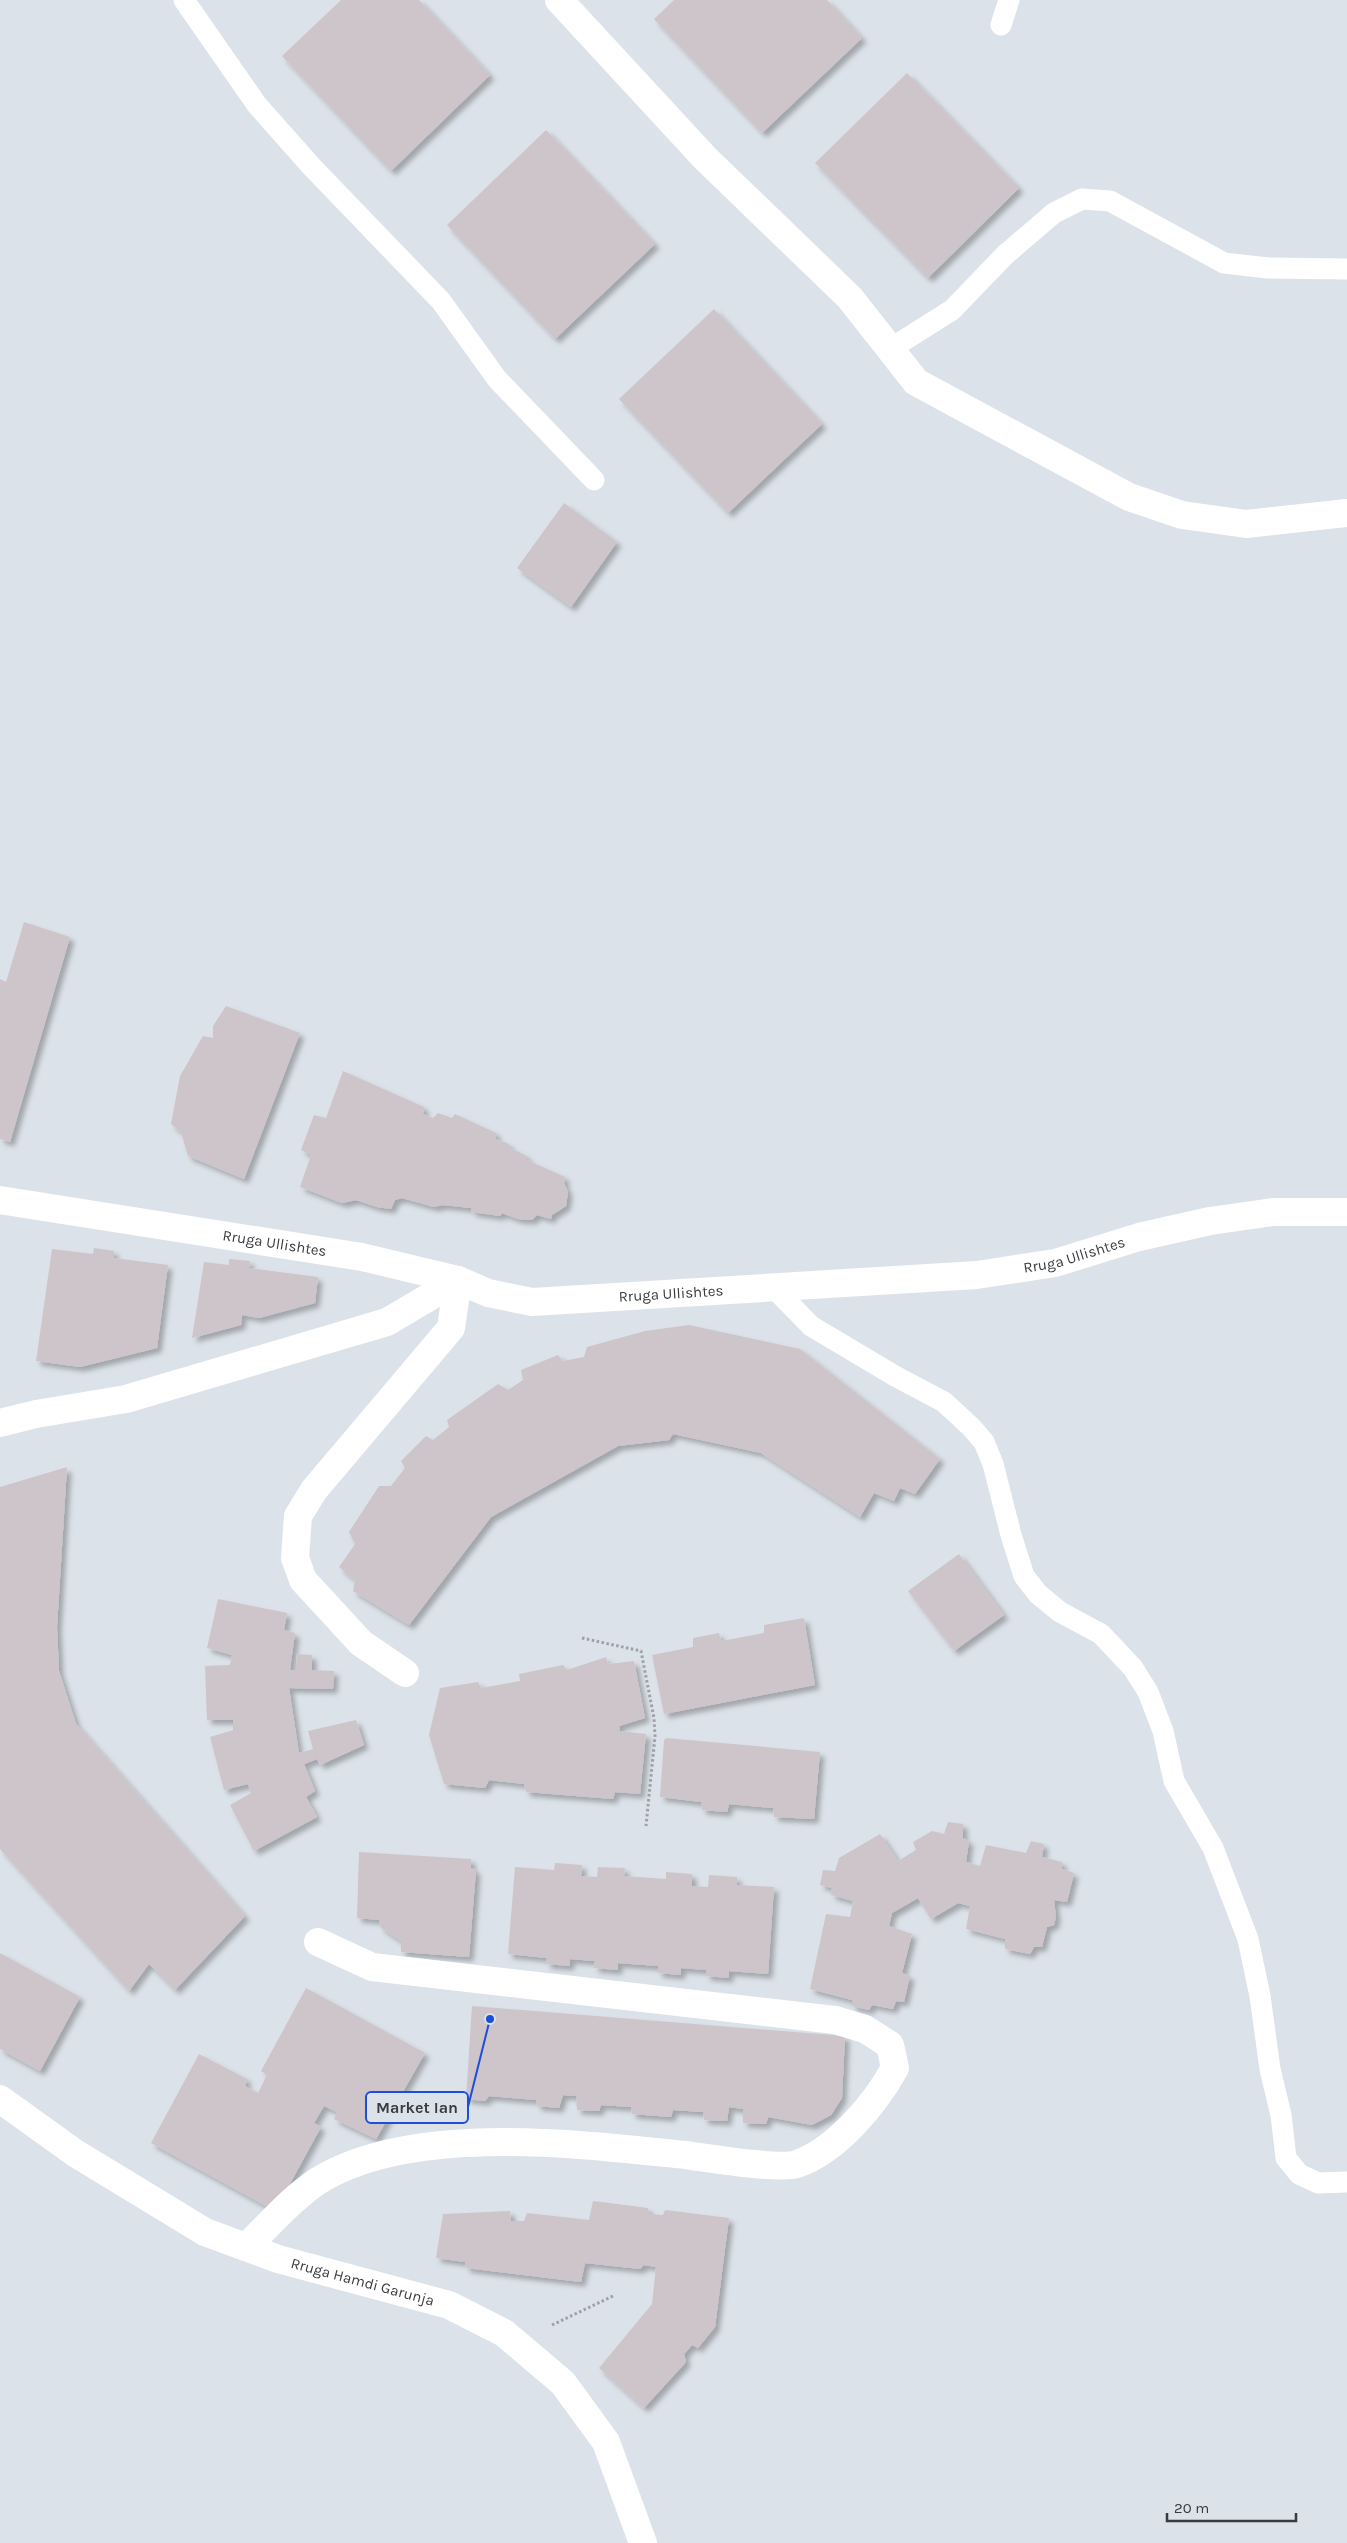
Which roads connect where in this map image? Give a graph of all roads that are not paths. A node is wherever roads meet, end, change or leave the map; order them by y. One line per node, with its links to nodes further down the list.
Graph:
1 (184, 0): 7 (lane)
2 (559, 0): 6 (street)
3 (1009, 0): 4 (lane)
4 (1001, 25)
5 (1347, 269): 6 (lane)
6 (890, 349): 8 (street)
7 (594, 480)
8 (1347, 513)
9 (0, 1200): 11 (street, Rruga Ullishtes)
10 (1347, 1212): 12 (street, Rruga Ullishtes)
11 (458, 1280): 12 (street, Rruga Ullishtes); 13 (street); 14 (street)
12 (773, 1287): 17 (lane)
13 (0, 1423)
14 (405, 1673)
15 (318, 1942): 18 (street)
16 (0, 2099): 18 (street, Rruga Hamdi Garunja)
17 (1347, 2182)
18 (246, 2247): 19 (street, Rruga Hamdi Garunja)
19 (643, 2543)

